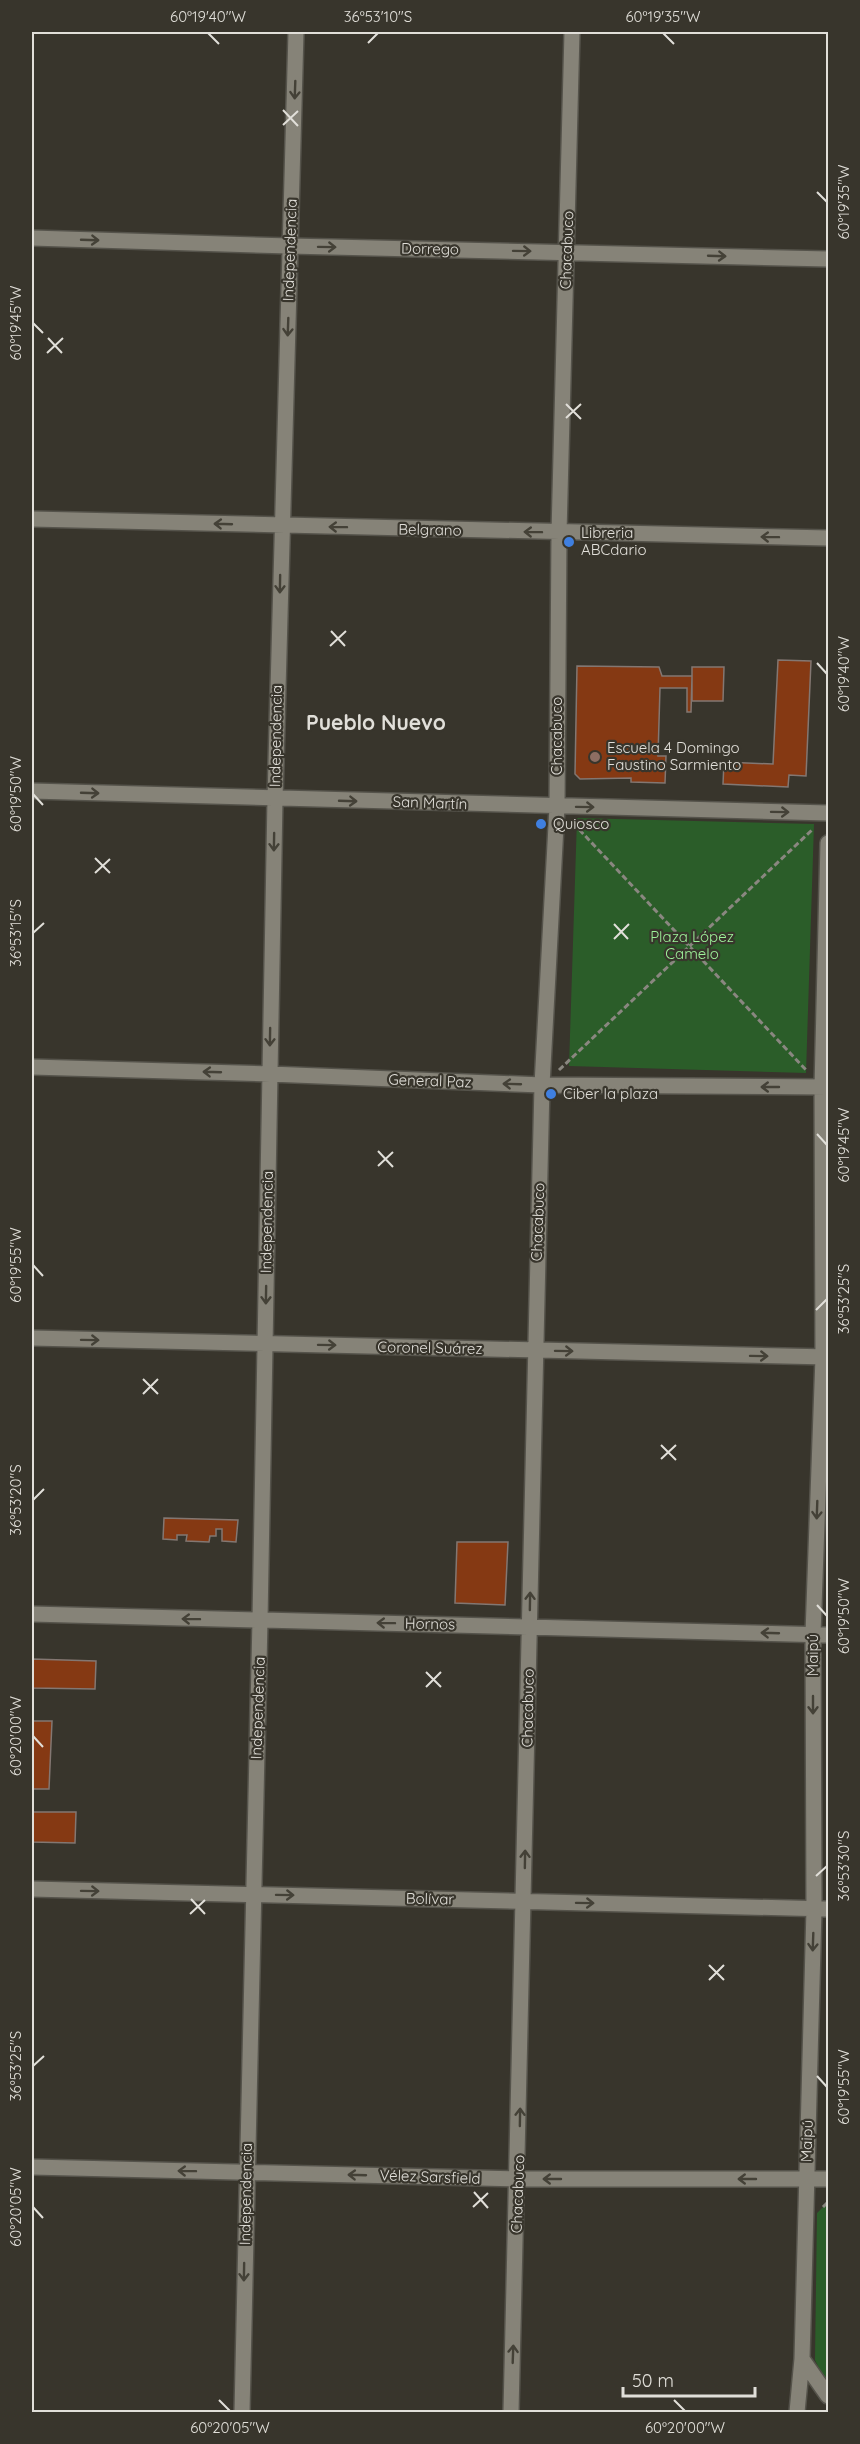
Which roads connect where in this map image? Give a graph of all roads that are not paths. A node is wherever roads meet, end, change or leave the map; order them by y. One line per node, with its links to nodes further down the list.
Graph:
1 (296, 32): 4 (street, Independencia, one-way to 4)
2 (572, 32): 5 (street, Chacabuco)
3 (32, 238): 4 (street, Dorrego, one-way to 4)
4 (290, 246): 5 (street, Dorrego, one-way to 5); 8 (street, Independencia, one-way to 8)
5 (567, 252): 6 (street, Dorrego, one-way to 6); 9 (street, Chacabuco)
6 (828, 259)
7 (32, 519): 8 (street, Belgrano, one-way to 7)
8 (282, 526): 9 (street, Belgrano, one-way to 8); 12 (street, Independencia, one-way to 12)
9 (559, 533): 10 (street, Belgrano, one-way to 9); 13 (street, Chacabuco)
10 (828, 538)
11 (32, 791): 12 (street, San Martín, one-way to 12)
12 (275, 799): 13 (street, San Martín, one-way to 13); 17 (street, Independencia, one-way to 17)
13 (557, 807): 14 (street, San Martín, one-way to 14); 18 (street, Chacabuco)
14 (824, 818)
15 (828, 843): 19 (street, Maipú)
16 (32, 1067): 17 (street, General Paz, one-way to 16)
17 (270, 1074): 18 (street, General Paz, one-way to 17); 21 (street, Independencia, one-way to 21)
18 (542, 1085): 19 (street, General Paz, one-way to 18); 22 (street, Chacabuco)
19 (825, 1087): 23 (street, Maipú)
20 (32, 1338): 21 (street, Coronel Suárez, one-way to 21)
21 (265, 1344): 22 (street, Coronel Suárez, one-way to 22); 25 (street, Independencia)
22 (535, 1350): 23 (street, Coronel Suárez, one-way to 23); 26 (street, Chacabuco, one-way to 22)
23 (826, 1357): 27 (street, Maipú, one-way to 27)
24 (32, 1614): 25 (street, Hornos, one-way to 24)
25 (260, 1620): 26 (street, Hornos, one-way to 25); 30 (street, Independencia)
26 (530, 1627): 27 (street, Hornos, one-way to 26); 31 (street, Chacabuco, one-way to 26)
27 (813, 1634): 28 (street, Hornos); 32 (street, Maipú, one-way to 32)
28 (828, 1635)
29 (32, 1889): 30 (street, Bolívar, one-way to 30)
30 (253, 1895): 31 (street, Bolívar, one-way to 31); 34 (street, Independencia)
31 (525, 1901): 32 (street, Bolívar, one-way to 32); 35 (street, Chacabuco, one-way to 31)
32 (821, 1909): 36 (street, Maipú, one-way to 36)
33 (32, 2167): 34 (street, Vélez Sarsfield, one-way to 33)
34 (246, 2172): 35 (street, Vélez Sarsfield, one-way to 34); 40 (street, Independencia, one-way to 40)
35 (518, 2179): 36 (street, Vélez Sarsfield, one-way to 35); 41 (street, Chacabuco, one-way to 35)
36 (806, 2179): 37 (street, Vélez Sarsfield); 38 (street, Maipú)
37 (828, 2179)
38 (802, 2359): 39 (street); 42 (street, Maipú)
39 (828, 2396)
40 (242, 2412)
41 (511, 2412)
42 (797, 2412)

